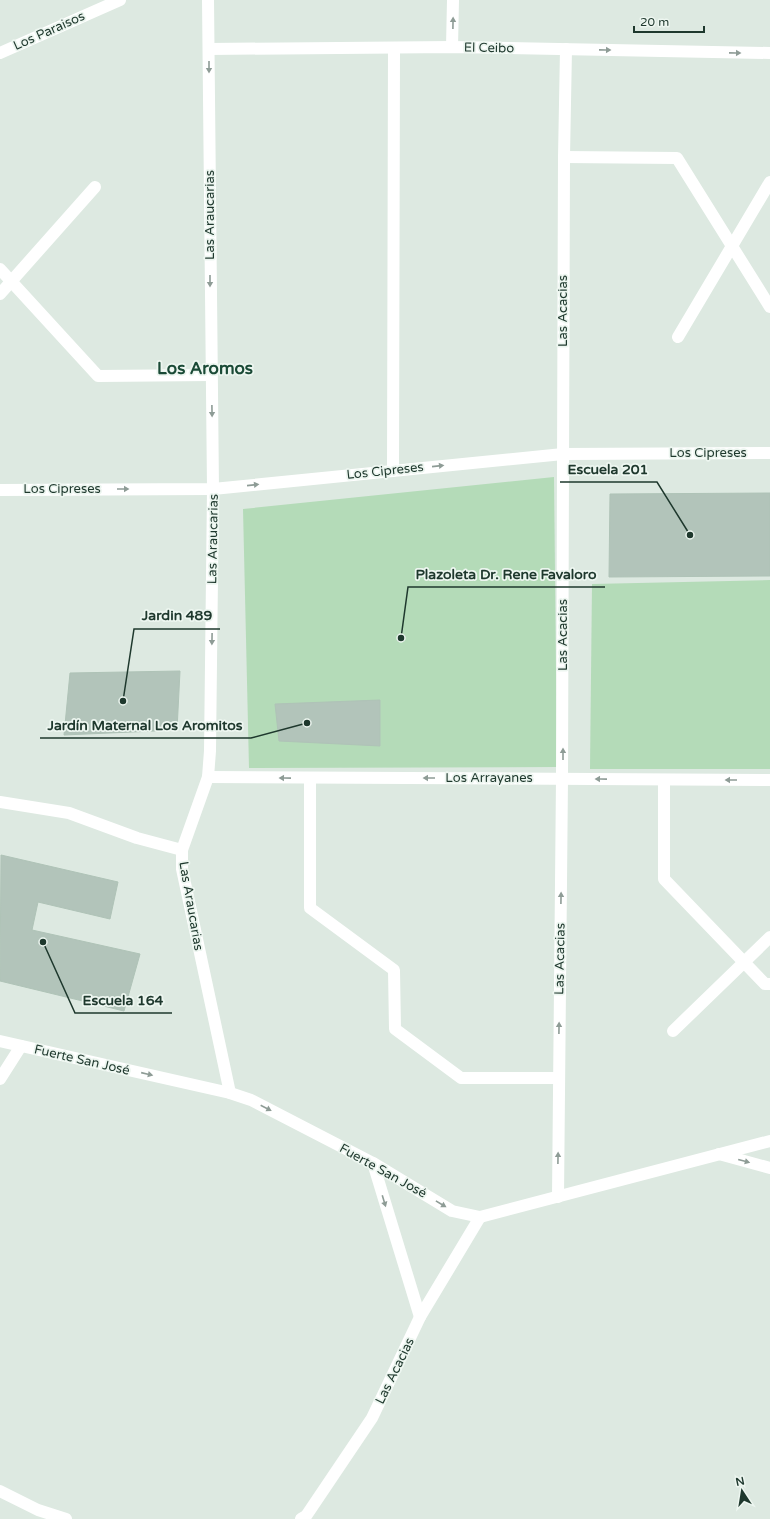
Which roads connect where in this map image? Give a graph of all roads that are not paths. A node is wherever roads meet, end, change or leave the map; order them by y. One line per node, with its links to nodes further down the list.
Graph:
1 (120, 0): 8 (street, Los Paraisos)
2 (208, 0): 6 (street, Las Araucarias)
3 (453, 0): 4 (street, one-way to 3)
4 (452, 47): 5 (street, El Ceibo); 7 (street, El Ceibo)
5 (394, 48): 6 (street, El Ceibo); 22 (street)
6 (209, 49): 19 (street, Las Araucarias, one-way to 19)
7 (566, 49): 9 (street, El Ceibo, one-way to 9); 10 (street, Las Acacias)
8 (0, 53)
9 (770, 53)
10 (564, 157): 13 (street); 21 (street, Las Acacias)
11 (770, 182): 13 (street)
12 (95, 186): 15 (street)
13 (731, 245): 17 (street); 18 (street)
14 (0, 269): 15 (street)
15 (12, 282): 16 (street); 19 (street)
16 (0, 294)
17 (770, 307)
18 (678, 337)
19 (211, 375): 23 (street, Las Araucarias, one-way to 23)
20 (770, 453): 21 (street, Los Cipreses)
21 (563, 454): 22 (street, Los Cipreses, one-way to 21); 27 (street, Las Acacias, one-way to 21)
22 (393, 470): 23 (street, Los Cipreses, one-way to 22)
23 (213, 489): 24 (street, Los Cipreses, one-way to 23); 25 (street, Las Araucarias, one-way to 25)
24 (0, 490)
25 (208, 777): 26 (street, Los Arrayanes, one-way to 25); 31 (street, Las Araucarias)
26 (310, 778): 27 (street, Los Arrayanes, one-way to 26); 38 (street)
27 (562, 778): 28 (street, Los Arrayanes, one-way to 27); 38 (street, Las Acacias, one-way to 27)
28 (664, 780): 29 (street, Los Arrayanes, one-way to 28); 33 (street)
29 (770, 780)
30 (0, 802): 31 (street)
31 (182, 850): 40 (street, Las Araucarias)
32 (770, 937): 33 (street)
33 (744, 962): 34 (street); 35 (street)
34 (770, 984)
35 (673, 1031)
36 (0, 1041): 37 (street, Fuerte San José)
37 (21, 1046): 39 (street); 40 (street, Fuerte San José, one-way to 40)
38 (559, 1078): 45 (street, Las Acacias, one-way to 38)
39 (0, 1079)
40 (230, 1093): 43 (street, Fuerte San José, one-way to 43)
41 (770, 1141): 42 (street, Fuerte San José)
42 (719, 1154): 44 (street, one-way to 44); 45 (street, Fuerte San José)
43 (373, 1163): 46 (street, Fuerte San José, one-way to 46); 47 (street, one-way to 47)
44 (770, 1168)
45 (558, 1197): 46 (street, Fuerte San José)
46 (480, 1217): 47 (street, Las Acacias)
47 (420, 1317): 50 (street, Las Acacias)
48 (0, 1491): 49 (street)
49 (66, 1519)
50 (301, 1519)

